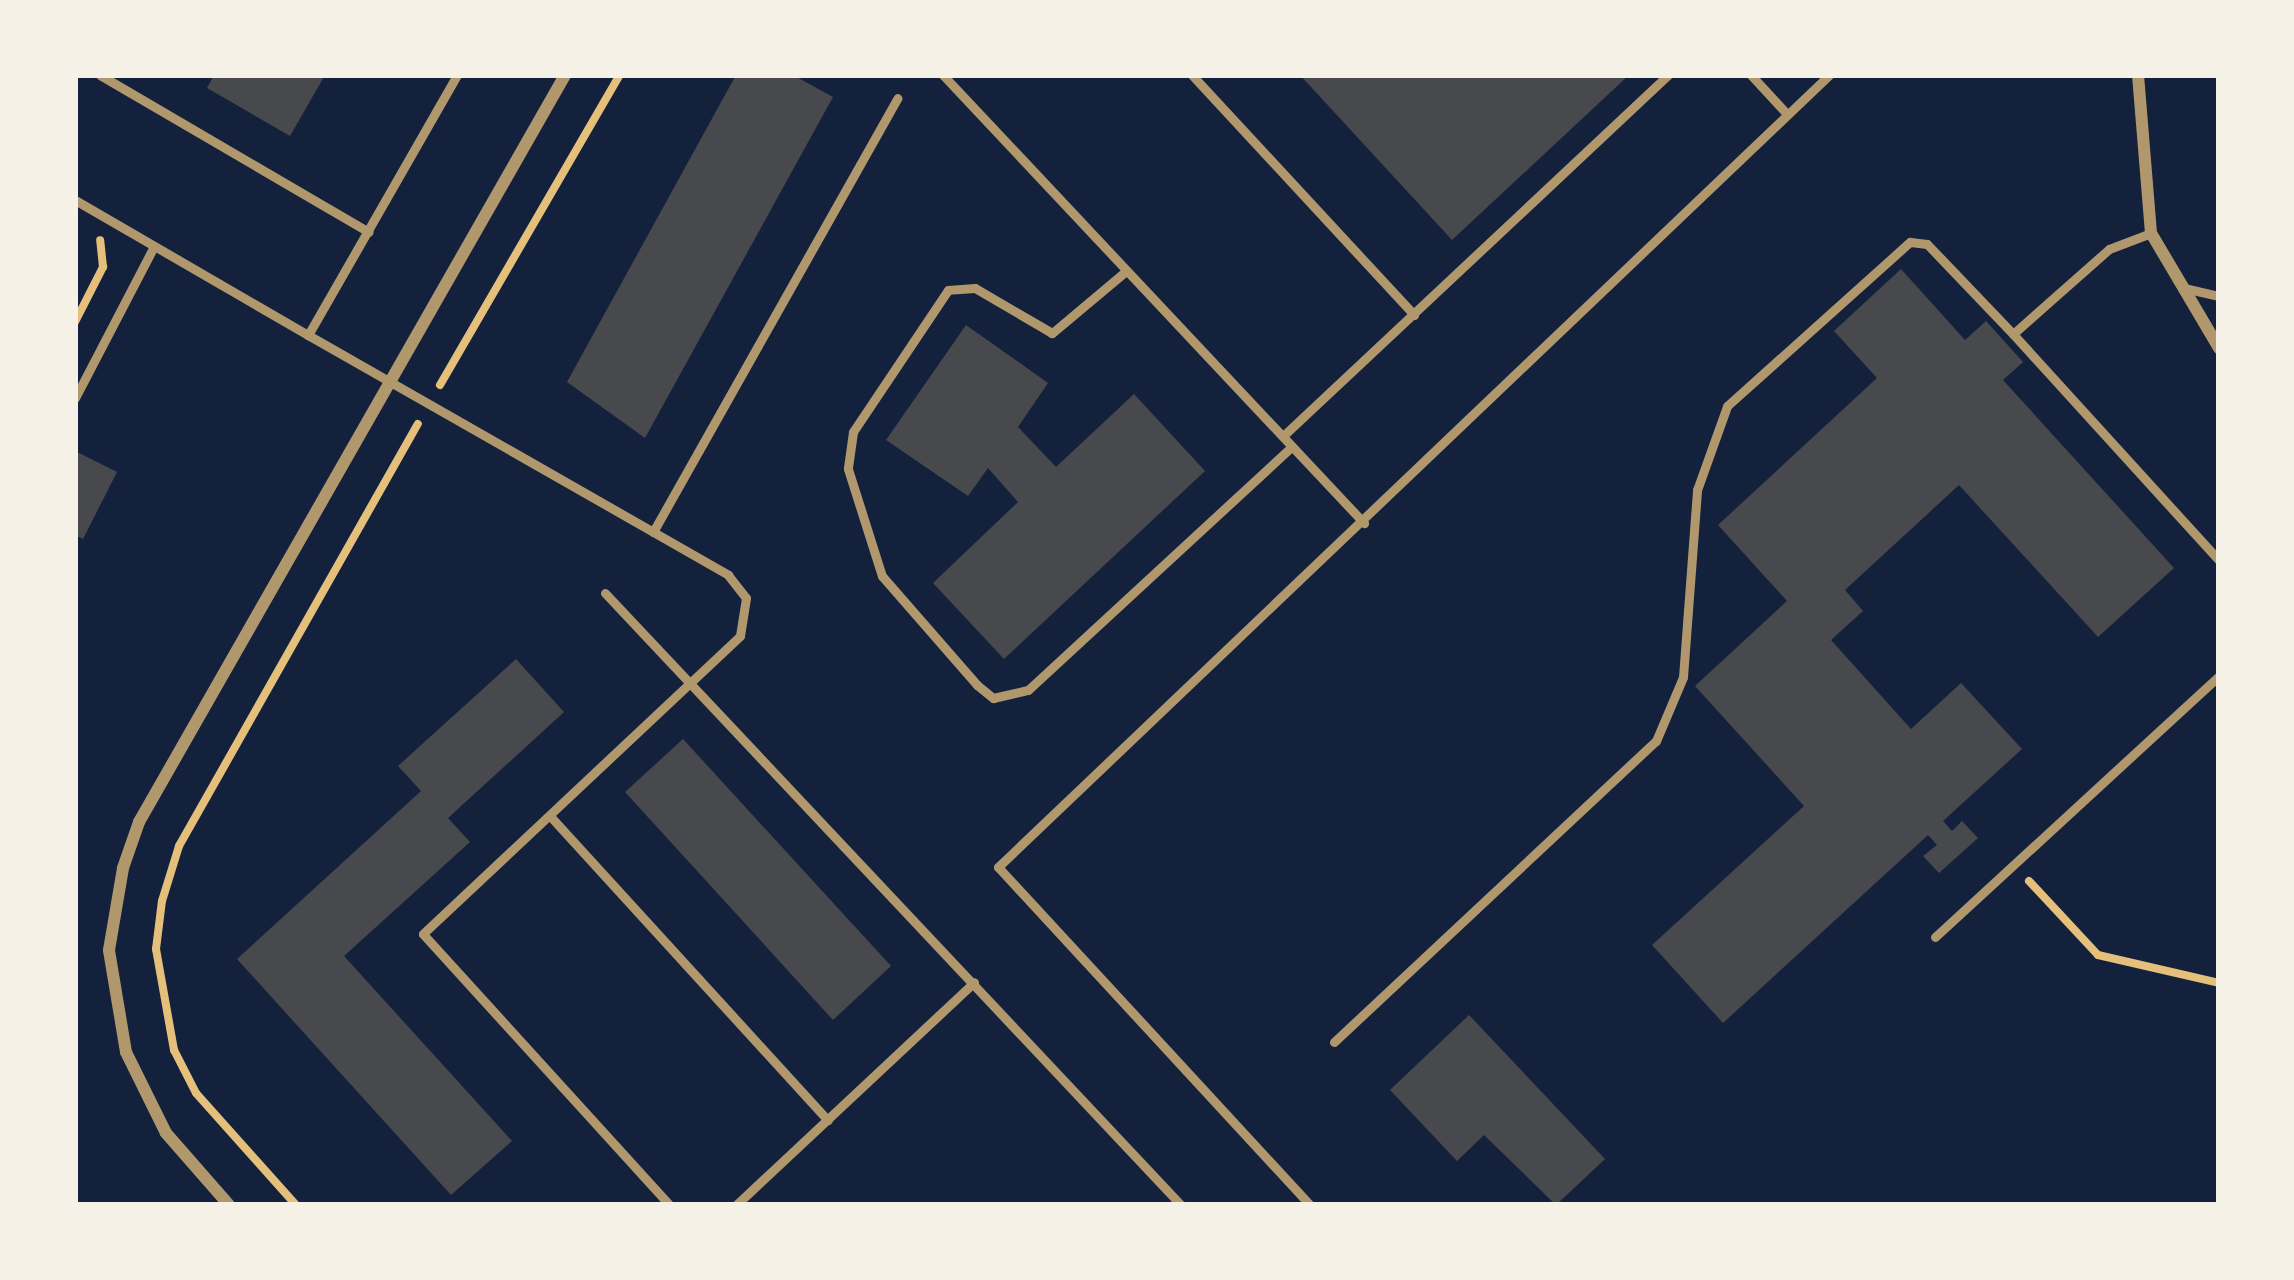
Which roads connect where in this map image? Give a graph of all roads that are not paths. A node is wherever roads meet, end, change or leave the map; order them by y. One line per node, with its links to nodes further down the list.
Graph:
1 (100, 75): 11 (lane)
2 (133, 75): 11 (lane)
3 (457, 75): 15 (lane)
4 (565, 75): 25 (street)
5 (943, 75): 18 (lane)
6 (1192, 75): 21 (lane)
7 (1668, 75): 21 (lane)
8 (1751, 75): 13 (lane)
9 (1829, 75): 13 (lane)
10 (2138, 75): 16 (street)
11 (125, 89): 15 (lane)
12 (898, 98): 30 (lane)
13 (1787, 114): 29 (lane)
14 (75, 200): 17 (lane)
15 (369, 232): 23 (lane)
16 (2151, 233): 19 (street); 22 (lane)
17 (154, 246): 23 (lane); 26 (lane)
18 (1126, 271): 27 (lane); 28 (lane)
19 (2179, 286): 20 (lane); 24 (street)
20 (2219, 296)
21 (1414, 315): 27 (lane)
22 (2013, 334): 31 (lane); 38 (lane)
23 (308, 335): 25 (lane)
24 (2219, 348)
25 (386, 380): 30 (lane); 40 (street)
26 (75, 398)
27 (1282, 436): 28 (lane)
28 (1292, 446): 29 (lane)
29 (1364, 523): 44 (lane)
30 (653, 532): 34 (lane)
31 (2219, 560)
32 (605, 593): 34 (lane)
33 (2219, 676): 36 (lane)
34 (695, 679): 35 (lane); 37 (lane)
35 (550, 816): 39 (lane); 41 (lane)
36 (1936, 937)
37 (974, 982): 39 (lane); 43 (lane)
38 (1334, 1042)
39 (828, 1120): 42 (lane)
40 (229, 1205)
41 (670, 1205)
42 (736, 1205)
43 (1181, 1205)
44 (1310, 1205)

